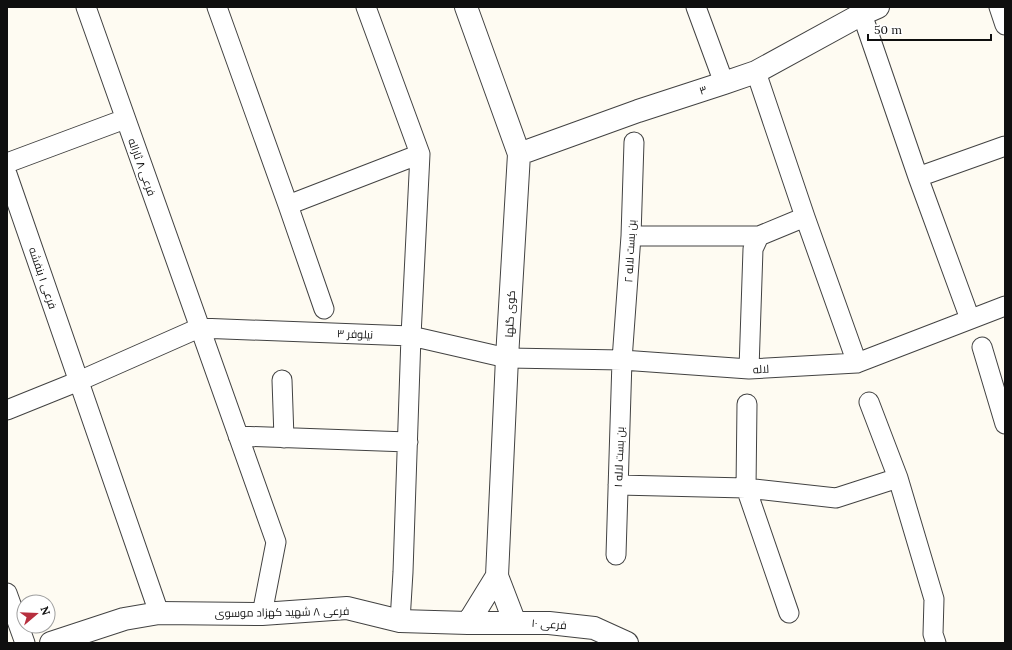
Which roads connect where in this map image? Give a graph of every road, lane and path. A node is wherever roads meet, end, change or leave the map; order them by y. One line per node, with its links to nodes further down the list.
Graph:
1 (86, 7): 11 (street, فرعی ۸ ثاراله)
2 (217, 7): 19 (street)
3 (366, 7): 14 (street)
4 (466, 7): 15 (street, کوی گلها)
5 (696, 7): 10 (street)
6 (999, 7): 8 (street)
7 (870, 10): 9 (street, ۳); 18 (street)
8 (1005, 25)
9 (756, 72): 10 (street, ۳); 20 (street)
10 (724, 83): 15 (street, ۳)
11 (125, 119): 16 (street); 26 (street, فرعی ۸ ثاراله)
12 (634, 142): 21 (street, بن بست لاله ۲)
13 (1005, 146): 18 (street)
14 (420, 154): 19 (street); 27 (street)
15 (519, 154): 29 (street, کوی گلها)
16 (7, 163)
17 (7, 174): 34 (street, فرعی ۱ بنفشه)
18 (918, 177): 25 (street)
19 (288, 204): 24 (street)
20 (805, 217): 22 (street); 31 (street)
21 (631, 236): 22 (street); 30 (street, بن بست لاله ۲)
22 (759, 236): 32 (street)
23 (1005, 306): 25 (street, لاله)
24 (324, 309)
25 (970, 319): 31 (street, لاله)
26 (199, 328): 27 (street, نیلوفر ۳); 34 (street); 39 (street, فرعی ۸ ثاراله)
27 (412, 336): 29 (street, نیلوفر ۳); 41 (street)
28 (982, 347): 38 (street)
29 (507, 358): 30 (street, لاله); 46 (street, کوی گلها)
30 (622, 360): 32 (street, لاله); 43 (street, بن بست لاله ۱)
31 (857, 363): 32 (street, لاله)
32 (749, 369)
33 (282, 380): 40 (street)
34 (79, 381): 37 (street); 48 (street, فرعی ۱ بنفشه)
35 (869, 402): 42 (street)
36 (747, 404): 44 (street)
37 (7, 410)
38 (1005, 424)
39 (238, 436): 40 (street); 50 (street, فرعی ۸ ثاراله)
40 (284, 438): 41 (street)
41 (408, 442): 51 (street)
42 (898, 478): 44 (street); 57 (street)
43 (618, 485): 44 (street); 45 (street, بن بست لاله ۱)
44 (746, 488): 49 (street)
45 (616, 555)
46 (497, 576): 52 (street); 53 (street, کوی گلها)
47 (7, 593): 54 (street)
48 (159, 613): 50 (street, فرعی ۸ شهید کهزاد موسوی); 55 (street, فرعی ۸ شهید کهزاد موسوی)
49 (789, 613)
50 (262, 614): 51 (street, فرعی ۸ شهید کهزاد موسوی)
51 (400, 622): 53 (street, فرعی ۸ شهید کهزاد موسوی)
52 (515, 622): 53 (street, فرعی ۱۰); 56 (street, فرعی ۱۰)
53 (468, 623)
54 (25, 643)
55 (51, 643)
56 (627, 643)
57 (936, 643)

